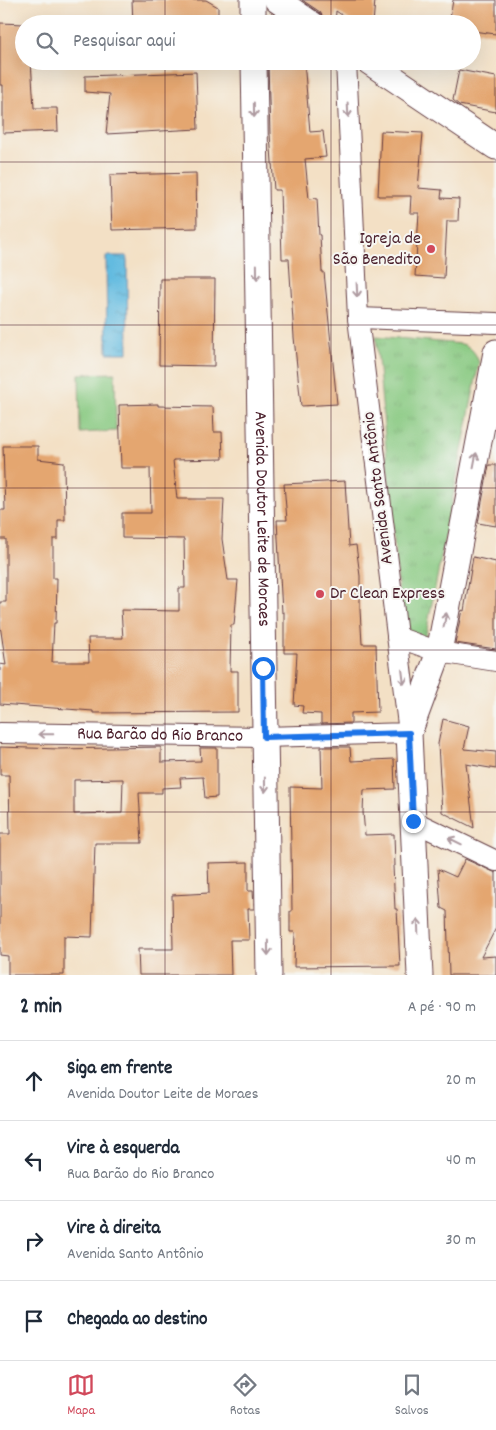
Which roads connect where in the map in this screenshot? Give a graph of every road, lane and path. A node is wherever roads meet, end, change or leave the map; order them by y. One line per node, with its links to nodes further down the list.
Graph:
1 (253, 0): 3 (street)
2 (277, 0): 4 (street)
3 (253, 15)
4 (299, 15)
5 (254, 70): 18 (street, Avenida Doutor Leite de Moraes, one-way to 18)
6 (346, 70): 9 (street, Avenida Santo Antônio, one-way to 9)
7 (381, 70): 8 (street)
8 (496, 147)
9 (358, 318): 10 (street); 13 (street, Avenida Santo Antônio)
10 (496, 323)
11 (496, 352): 12 (street)
12 (488, 433): 14 (street, one-way to 12)
13 (398, 637): 14 (street); 17 (street, Avenida Santo Antônio, one-way to 17)
14 (438, 652): 15 (street); 17 (street)
15 (496, 661)
16 (0, 733): 18 (street, Rua Barão do Rio Branco, one-way to 16)
17 (409, 733): 18 (street, Rua Barão do Rio Branco); 19 (street, Avenida Santo Antônio)
18 (264, 737): 21 (street, Avenida Doutor Leite de Moraes, one-way to 21)
19 (413, 821): 20 (street, one-way to 19); 22 (street, Avenida Santo Antônio, one-way to 19)
20 (496, 861)
21 (269, 975)
22 (420, 975)

